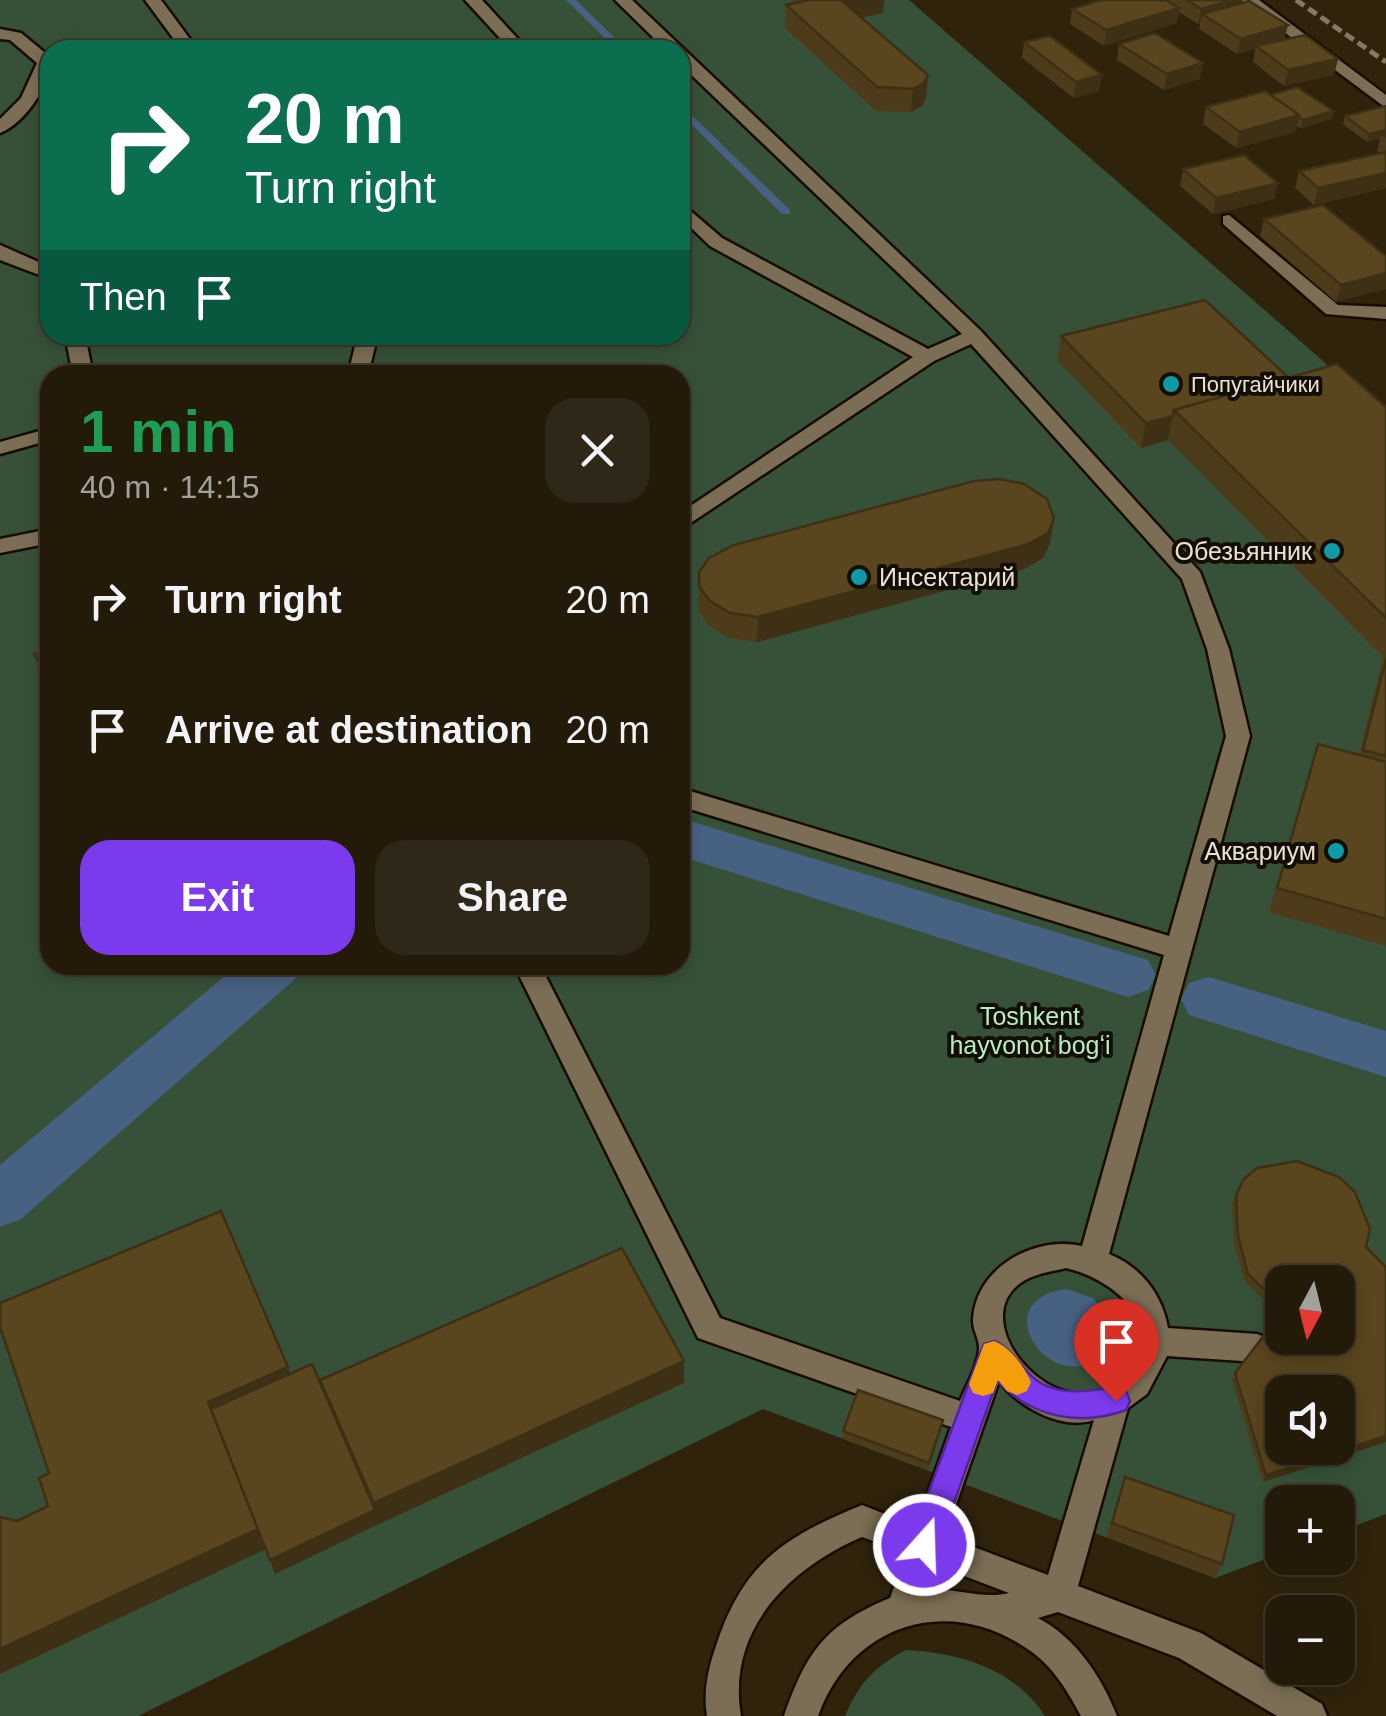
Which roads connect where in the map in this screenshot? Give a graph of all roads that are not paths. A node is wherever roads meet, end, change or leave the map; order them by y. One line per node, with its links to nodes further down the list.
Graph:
1 (154, 0): 6 (street)
2 (473, 0): 7 (street)
3 (622, 0): 8 (street)
4 (1249, 0): 12 (street)
5 (0, 34): 9 (street)
6 (183, 40)
7 (511, 40)
8 (665, 40)
9 (40, 57)
10 (690, 63): 19 (street)
11 (40, 75): 13 (street)
12 (1386, 103)
13 (0, 128)
14 (690, 216): 20 (street)
15 (1229, 220): 18 (street)
16 (0, 250): 17 (street)
17 (40, 269)
18 (1386, 314)
19 (974, 335): 20 (street); 27 (street)
20 (928, 357): 23 (street)
21 (40, 437): 22 (street)
22 (0, 448)
23 (690, 516)
24 (40, 538): 25 (street)
25 (0, 546)
26 (690, 801): 27 (street)
27 (1179, 949): 29 (street)
28 (531, 975): 34 (street)
29 (1092, 1261): 30 (street); 32 (street)
30 (1156, 1340): 31 (street); 33 (street)
31 (1257, 1348)
32 (994, 1353): 33 (street); 34 (street)
33 (1116, 1401): 36 (street)
34 (970, 1419): 35 (street)
35 (924, 1545): 36 (street); 37 (street); 39 (street)
36 (1059, 1596): 38 (street); 42 (street)
37 (904, 1608): 38 (street); 40 (street)
38 (996, 1614): 41 (street)
39 (724, 1716)
40 (801, 1716)
41 (1100, 1716)
42 (1310, 1716)

